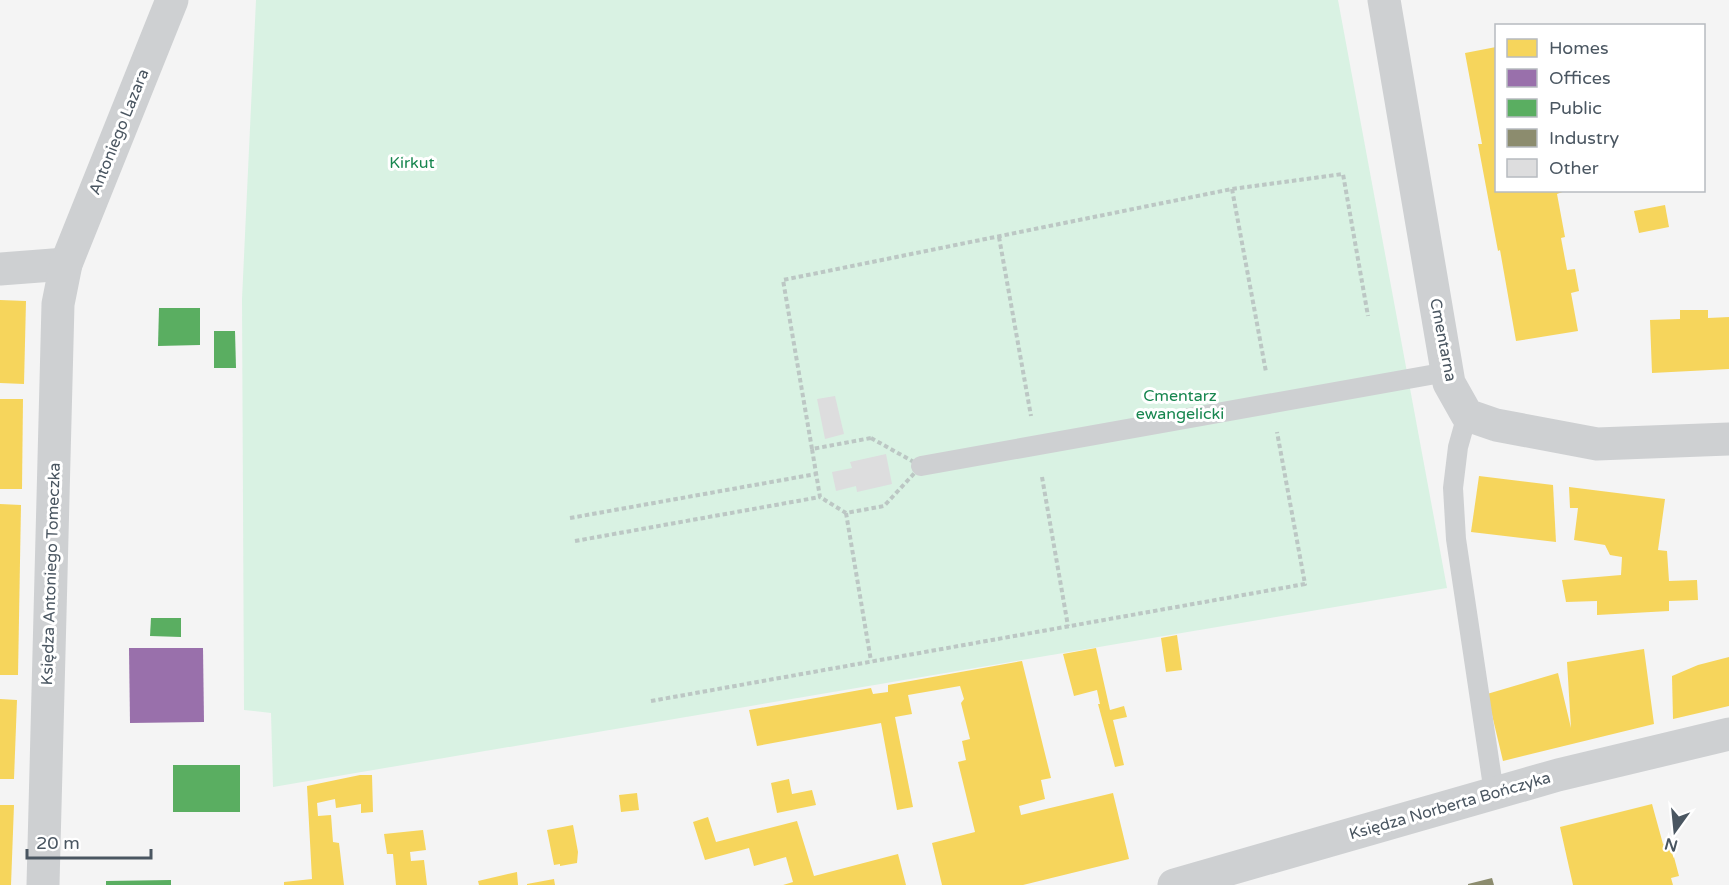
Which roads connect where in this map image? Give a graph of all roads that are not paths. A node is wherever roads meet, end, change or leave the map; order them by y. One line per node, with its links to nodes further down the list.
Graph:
1 (172, 0): 3 (street, Antoniego Lazara)
2 (1383, 0): 5 (street, Cmentarna)
3 (66, 264): 4 (street); 11 (street, Księdza Antoniego Tomeczka)
4 (0, 268)
5 (1447, 372): 6 (street, Cmentarna); 8 (lane)
6 (1467, 415): 7 (street); 10 (lane)
7 (1729, 439)
8 (921, 466)
9 (1729, 734): 10 (street, Księdza Norberta Bończyka)
10 (1494, 793): 12 (street, Księdza Norberta Bończyka)
11 (43, 885)
12 (1174, 885)

